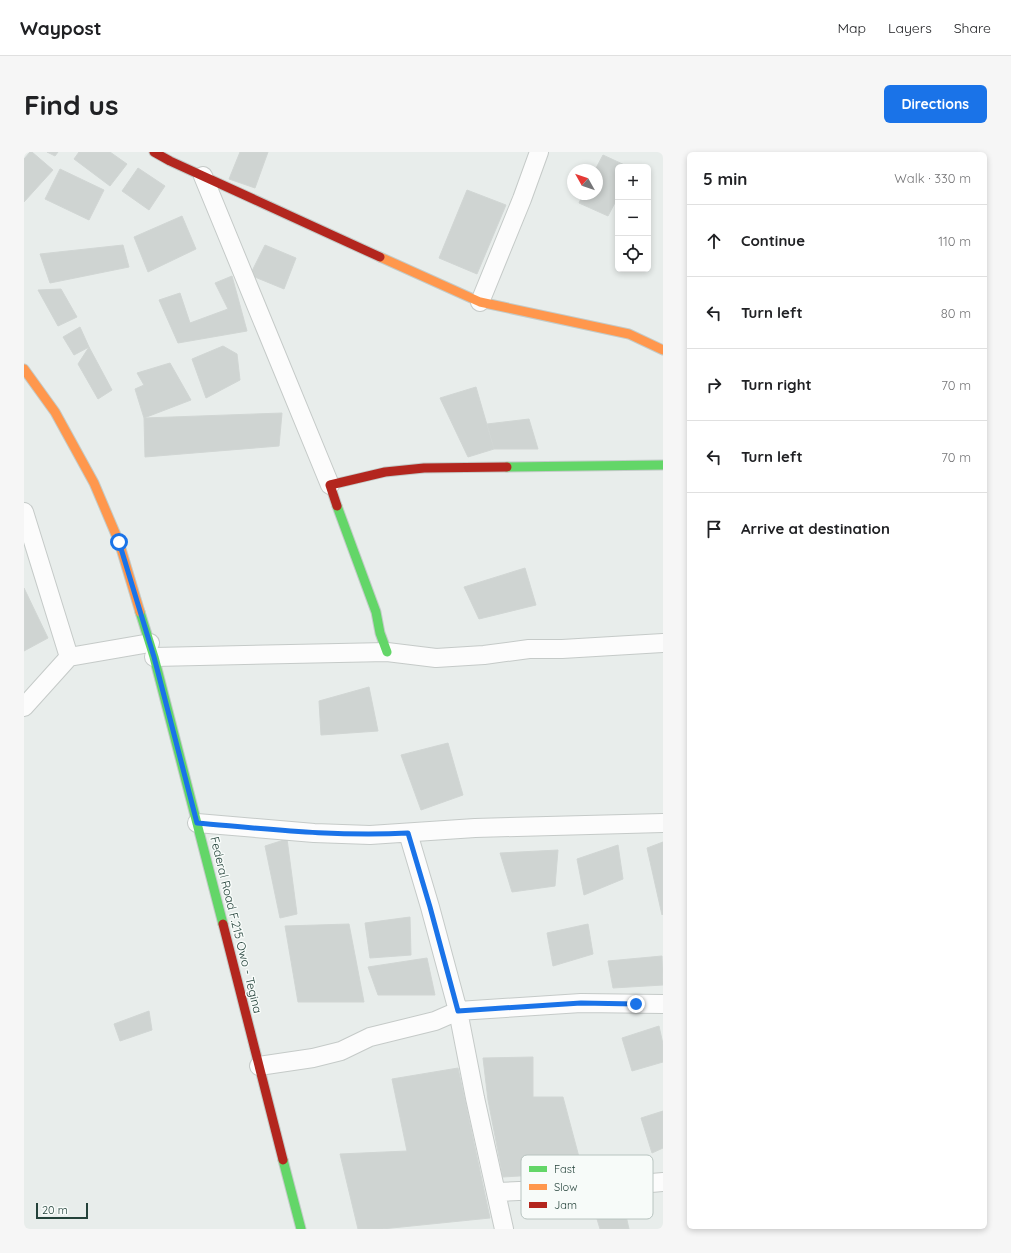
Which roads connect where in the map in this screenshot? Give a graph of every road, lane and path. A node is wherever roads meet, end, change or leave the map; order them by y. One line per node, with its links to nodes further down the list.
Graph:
1 (154, 152): 3 (main road)
2 (539, 152): 5 (street)
3 (173, 156): 4 (main road)
4 (203, 176): 5 (main road); 9 (street)
5 (480, 302): 6 (main road)
6 (663, 350)
7 (24, 369): 12 (main road, Federal Road F.215 Owo - Tegina)
8 (663, 465): 9 (main road)
9 (330, 485): 13 (main road)
10 (24, 512): 14 (street)
11 (663, 642): 13 (street)
12 (152, 650): 13 (street); 14 (street); 16 (main road, Federal Road F.215 Owo - Tegina)
13 (388, 652)
14 (70, 657): 15 (street)
15 (24, 707)
16 (197, 823): 18 (street); 21 (main road, Federal Road F.215 Owo - Tegina)
17 (663, 823): 18 (street)
18 (408, 833): 20 (street)
19 (663, 1004): 20 (street)
20 (458, 1011): 21 (street); 25 (street)
21 (259, 1066): 26 (main road, Federal Road F.215 Owo - Tegina)
22 (663, 1182): 23 (street)
23 (653, 1183)
24 (521, 1191): 25 (street)
25 (497, 1192): 27 (street)
26 (301, 1229)
27 (504, 1229)

